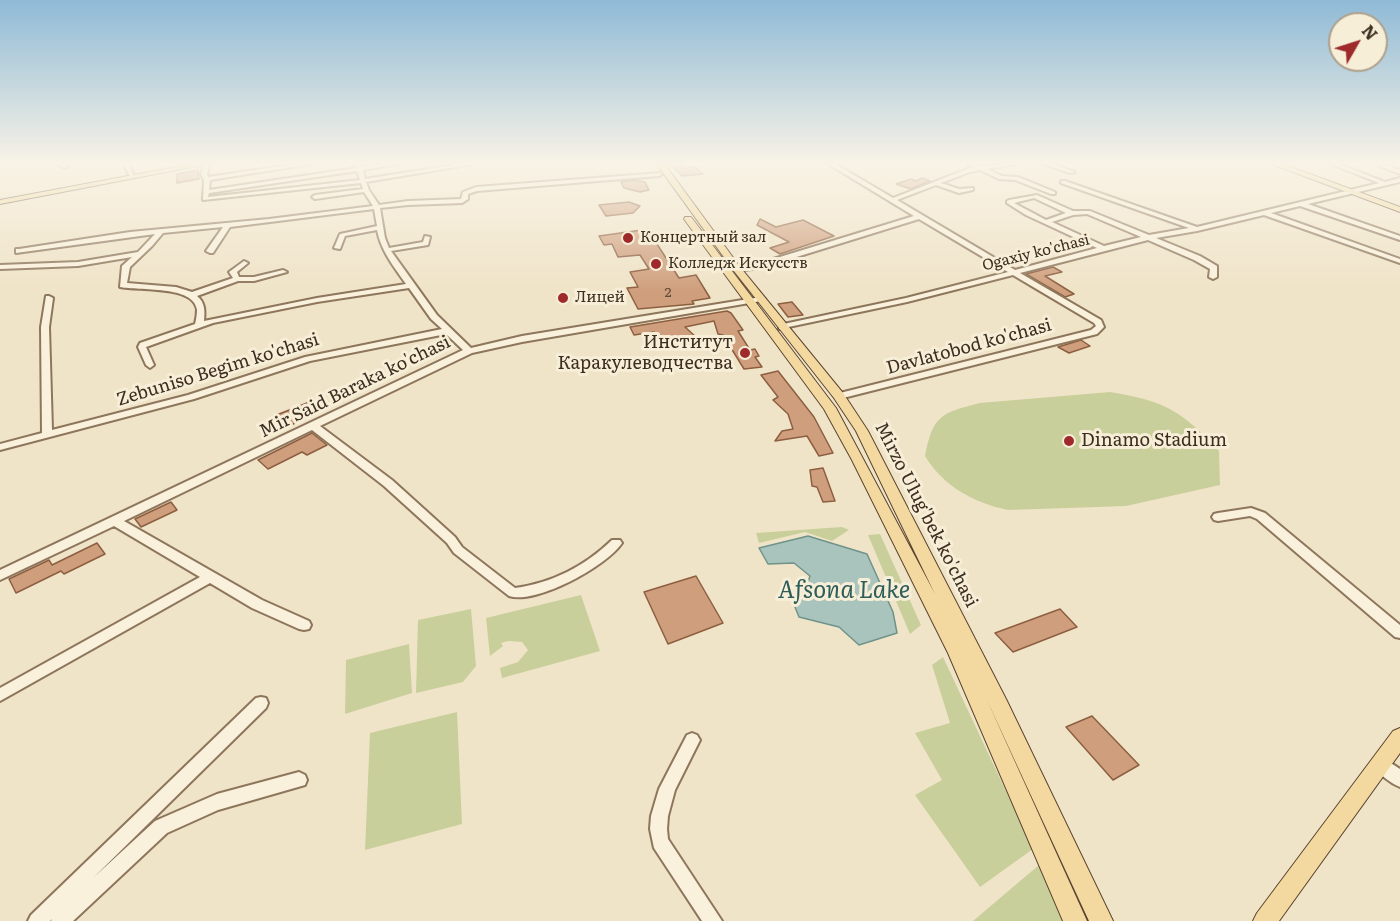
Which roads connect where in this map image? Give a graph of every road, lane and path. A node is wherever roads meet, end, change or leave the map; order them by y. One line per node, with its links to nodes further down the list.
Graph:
1 (405, 205): 10 (street)
2 (681, 205): 39 (main road, Mirzo Ulug'bek ko'chasi)
3 (687, 205): 31 (main road, Mirzo Ulug'bek ko'chasi)
4 (901, 205): 13 (street)
5 (1015, 205): 14 (street)
6 (1055, 205): 11 (street)
7 (1129, 205): 17 (street)
8 (1296, 205): 12 (street, Ogaxiy ko'chasi)
9 (1303, 205): 21 (street)
10 (376, 207): 15 (street); 16 (street)
11 (1072, 213): 14 (street); 20 (street)
12 (1263, 213): 17 (street, Ogaxiy ko'chasi); 28 (street)
13 (921, 216): 31 (street); 33 (street)
14 (1047, 222): 23 (street)
15 (228, 225): 18 (street); 26 (street)
16 (380, 227): 22 (street); 24 (street)
17 (1197, 229): 20 (street, Ogaxiy ko'chasi)
18 (160, 232): 25 (street); 27 (street)
19 (427, 237): 24 (street)
20 (1145, 238): 23 (street, Ogaxiy ko'chasi); 34 (street)
21 (1400, 238)
22 (338, 248)
23 (1104, 249): 33 (street, Ogaxiy ko'chasi)
24 (387, 250): 36 (street)
25 (20, 251)
26 (210, 251)
27 (139, 254): 30 (street); 37 (street)
28 (1400, 261)
29 (244, 263): 35 (street)
30 (0, 267)
31 (737, 269): 39 (main road, Mirzo Ulug'bek ko'chasi)
32 (284, 272): 35 (street)
33 (1016, 273): 41 (street, Ogaxiy ko'chasi); 45 (street, Davlatobod ko'chasi)
34 (1214, 277)
35 (237, 279): 37 (street)
36 (410, 286): 40 (street); 42 (street)
37 (191, 295): 40 (street)
38 (49, 298): 47 (street)
39 (754, 300): 41 (main road, Mirzo Ulug'bek ko'chasi); 43 (street, Mir Said Baraka ko'chasi); 68 (main road, Mirzo Ulug'bek ko'chasi)
40 (198, 325): 44 (street)
41 (782, 327): 45 (main road, Mirzo Ulug'bek ko'chasi)
42 (447, 331): 43 (street); 47 (street, Zebuniso Begim ko'chasi)
43 (469, 351): 46 (street, Mir Said Baraka ko'chasi)
44 (150, 365)
45 (839, 396): 69 (main road, Mirzo Ulug'bek ko'chasi)
46 (313, 426): 50 (street, Mir Said Baraka ko'chasi); 51 (street)
47 (47, 436): 48 (street, Zebuniso Begim ko'chasi)
48 (0, 447)
49 (1218, 517): 55 (street)
50 (115, 521): 52 (street, Mir Said Baraka ko'chasi); 53 (street)
51 (616, 543)
52 (0, 575)
53 (210, 577): 54 (street); 56 (street)
54 (304, 625)
55 (1400, 633)
56 (0, 695)
57 (261, 703): 63 (street)
58 (1400, 737): 60 (main road)
59 (692, 741): 67 (street)
60 (1380, 763): 61 (street); 70 (main road)
61 (1400, 779)
62 (299, 780): 64 (street)
63 (147, 816): 64 (street); 65 (street)
64 (161, 828): 66 (street)
65 (37, 921)
66 (60, 921)
67 (713, 921)
68 (1076, 921)
69 (1101, 921)
70 (1265, 921)

